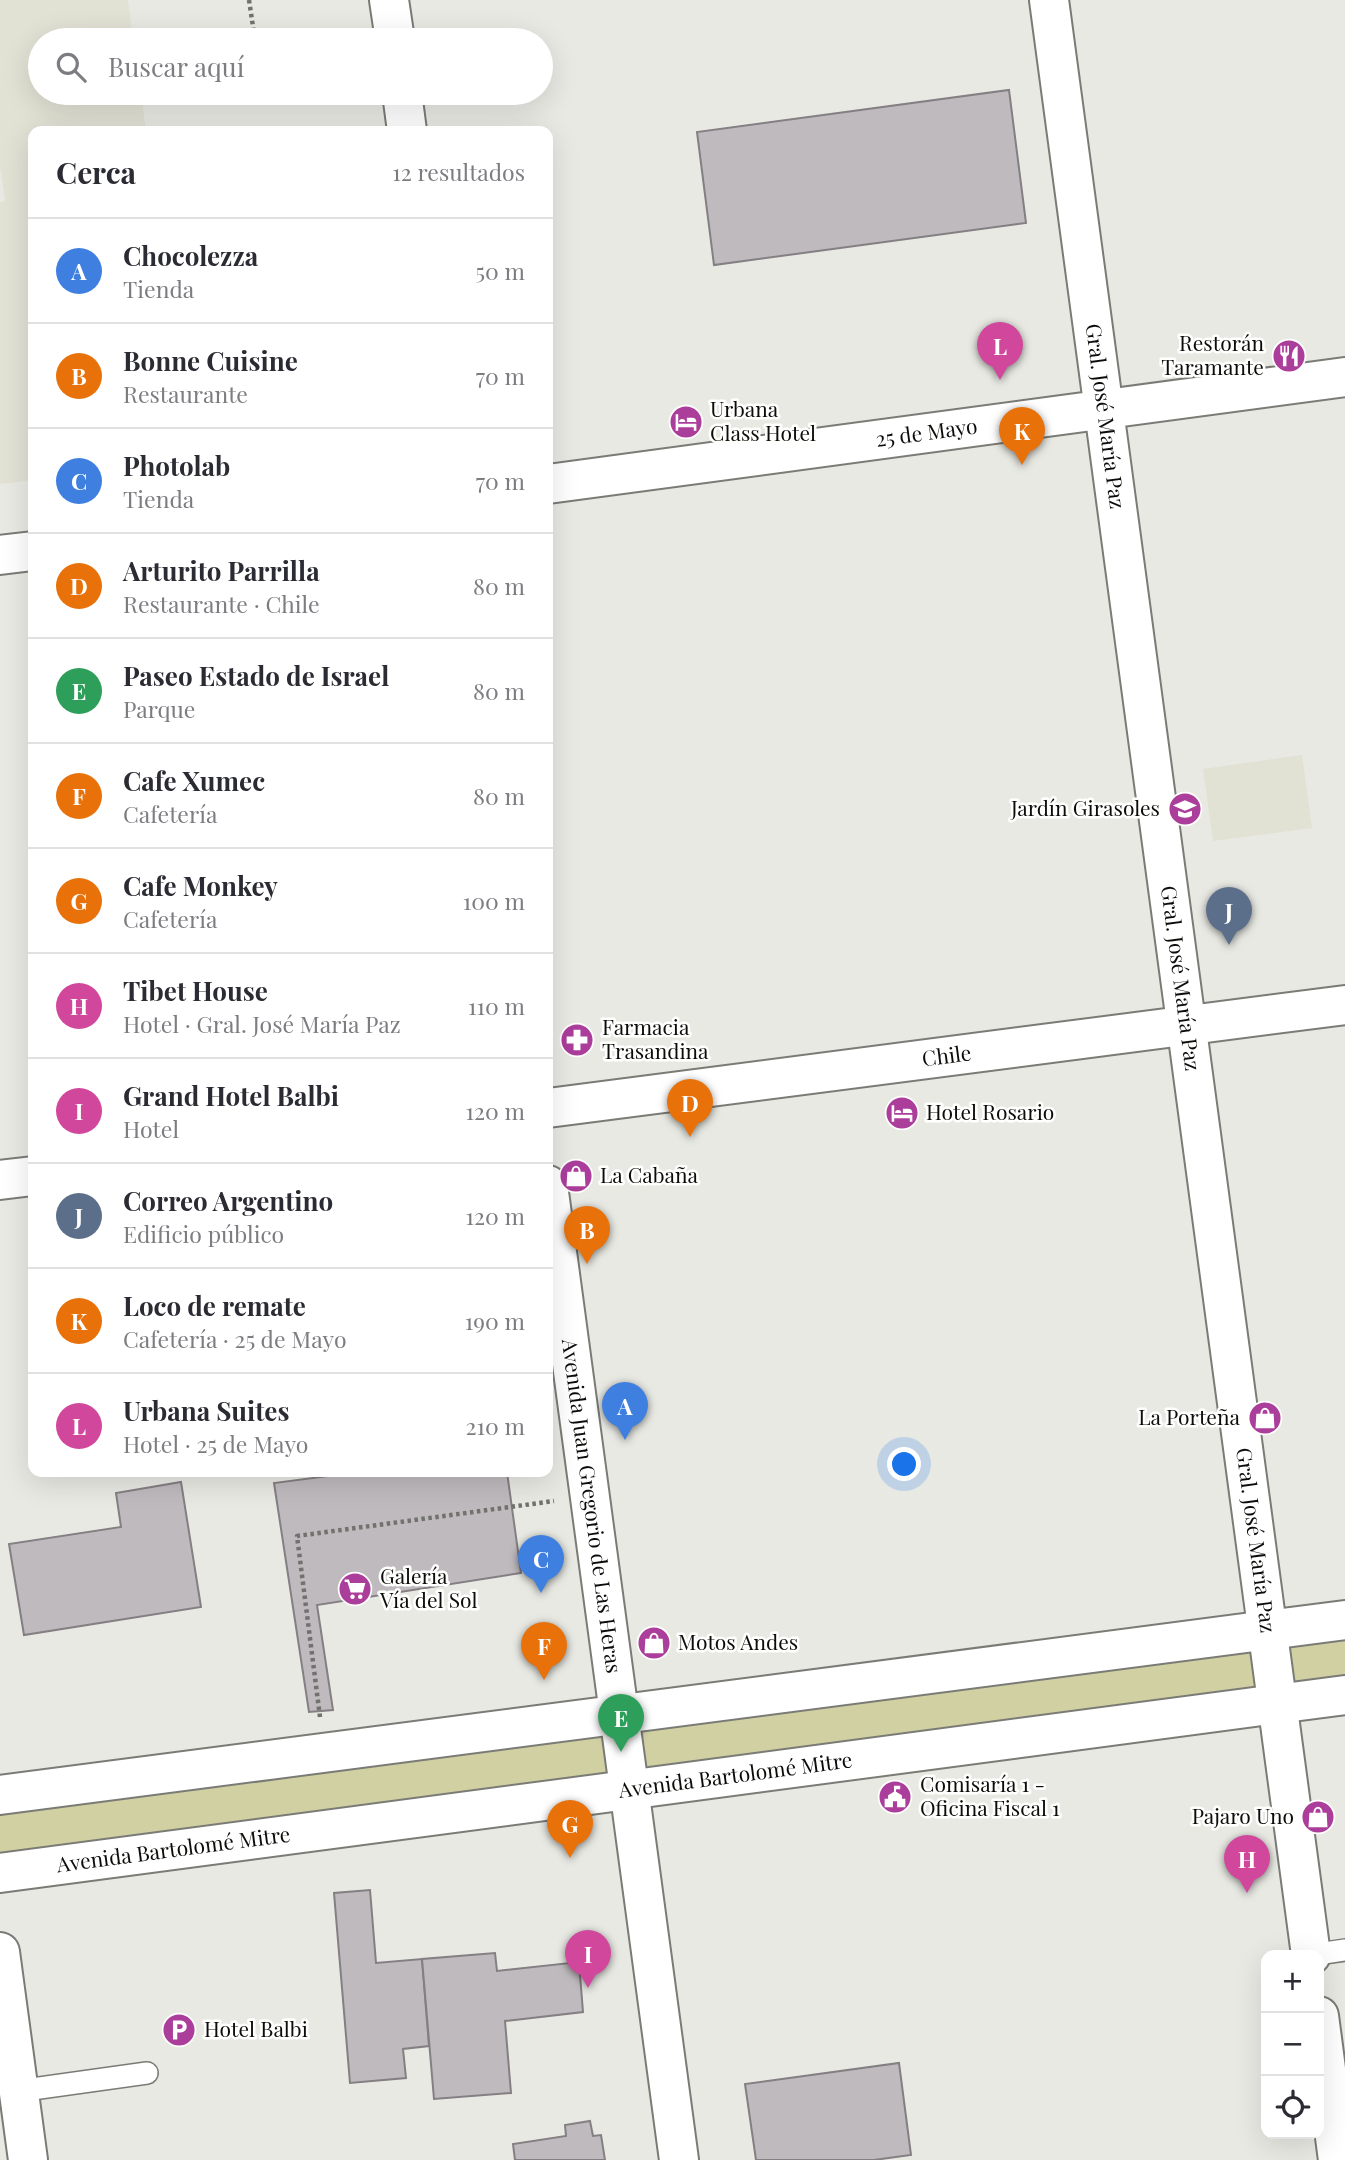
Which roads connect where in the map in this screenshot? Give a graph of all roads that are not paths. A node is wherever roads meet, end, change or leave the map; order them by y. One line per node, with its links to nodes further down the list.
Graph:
1 (389, 0): 3 (street)
2 (1049, 0): 7 (street, Gral. José María Paz)
3 (393, 28)
4 (404, 105): 5 (street)
5 (406, 126)
6 (1345, 377): 7 (street, 25 de Mayo)
7 (1104, 409): 8 (street, 25 de Mayo); 12 (street, Gral. José María Paz)
8 (553, 483)
9 (28, 552): 10 (street)
10 (0, 555)
11 (1345, 1004): 12 (street, Chile)
12 (1186, 1025): 13 (street, Chile); 18 (street, Gral. José María Paz)
13 (553, 1107)
14 (28, 1177): 15 (street)
15 (0, 1180)
16 (553, 1223): 21 (street, Avenida Juan Gregorio de Las Heras)
17 (1345, 1620): 18 (street)
18 (1267, 1630): 20 (street, Gral. José María Paz); 21 (street)
19 (1345, 1695): 20 (street, Avenida Bartolomé Mitre)
20 (1277, 1704): 22 (street, Avenida Bartolomé Mitre); 25 (street, Gral. José María Paz)
21 (619, 1714): 22 (street, Avenida Juan Gregorio de Las Heras); 23 (street)
22 (629, 1790): 24 (street, Avenida Bartolomé Mitre); 33 (street, Avenida Juan Gregorio de Las Heras)
23 (0, 1795)
24 (0, 1873)
25 (1310, 1950)
26 (1345, 1951): 28 (lane)
27 (0, 1952): 31 (street)
28 (1324, 1953)
29 (1324, 2054): 34 (street)
30 (147, 2073): 31 (lane)
31 (18, 2091): 32 (street)
32 (27, 2160)
33 (678, 2160)
34 (1338, 2160)

